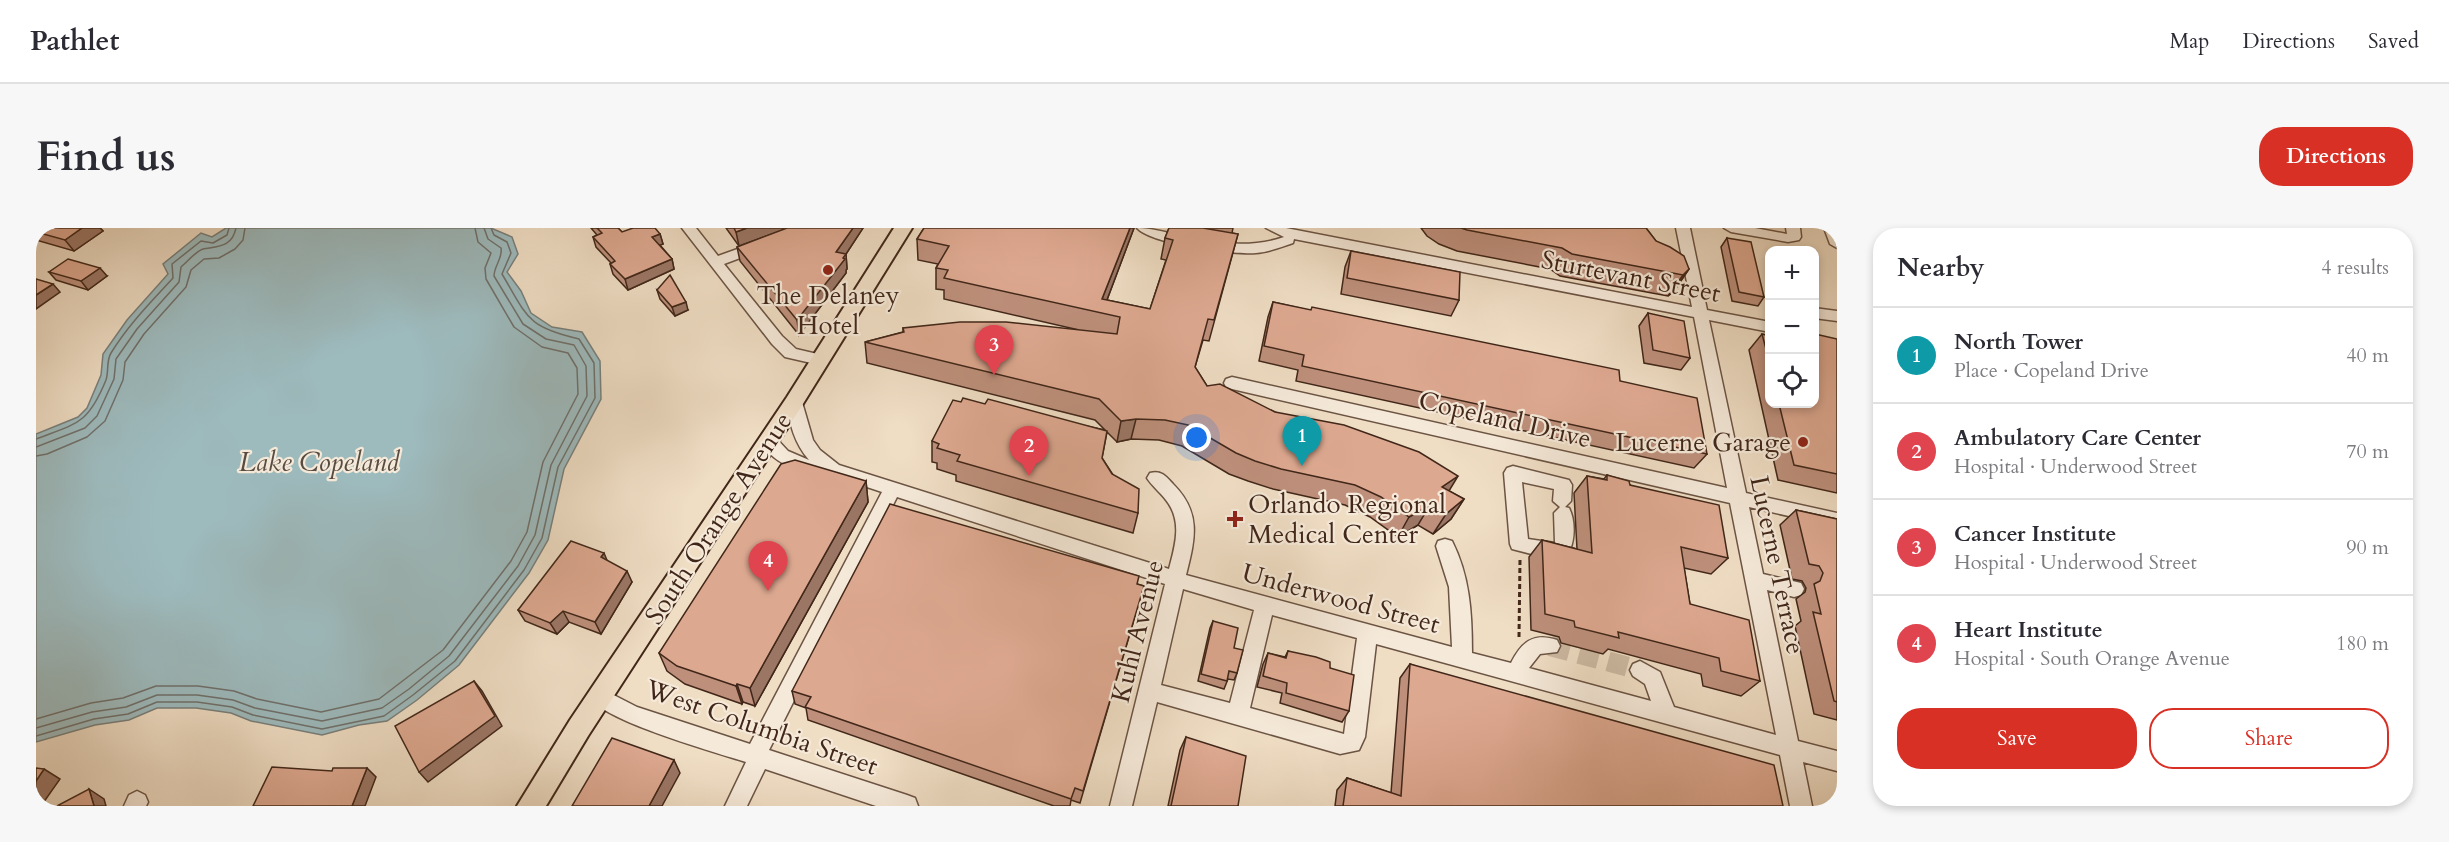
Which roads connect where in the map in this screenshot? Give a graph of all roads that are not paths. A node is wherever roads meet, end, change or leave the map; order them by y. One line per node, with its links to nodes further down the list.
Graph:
1 (689, 228): 12 (street)
2 (903, 228): 17 (main road, South Orange Avenue)
3 (1144, 228): 10 (street)
4 (1273, 228): 13 (street, Sturtevant Street)
5 (1683, 228): 13 (street, Lucerne Terrace)
6 (1731, 228): 7 (street)
7 (1793, 228)
8 (1831, 228): 11 (street)
9 (779, 239): 12 (street)
10 (1288, 240)
11 (1837, 244)
12 (715, 262): 17 (street)
13 (1701, 314): 16 (street, Sturtevant Street); 27 (street, Lucerne Terrace)
14 (1819, 314): 15 (street)
15 (1837, 316)
16 (1765, 326)
17 (820, 360): 19 (main road, South Orange Avenue)
18 (1232, 383): 21 (street, Copeland Drive)
19 (795, 402): 20 (main road, South Orange Avenue); 23 (street, Underwood Street)
20 (768, 440): 23 (street, Underwood Street); 41 (main road, South Orange Avenue)
21 (1510, 446): 22 (street, Copeland Drive); 24 (street)
22 (1565, 459): 27 (street, Copeland Drive); 28 (street)
23 (836, 471): 26 (street, Underwood Street)
24 (1513, 473): 28 (street); 28 (street)
25 (1156, 478): 31 (street, Kuhl Avenue)
26 (892, 489): 31 (street, Underwood Street); 45 (street)
27 (1737, 497): 29 (street, Copeland Drive); 32 (street, Lucerne Terrace)
28 (1563, 499)
29 (1837, 520)
30 (1445, 546): 37 (street)
31 (1177, 579): 34 (street, Underwood Street); 40 (street, Kuhl Avenue)
32 (1755, 580): 33 (street); 44 (street, Lucerne Terrace)
33 (1794, 589)
34 (1265, 606): 35 (street, Underwood Street); 42 (street)
35 (1368, 634): 37 (street, Underwood Street); 42 (street)
36 (1550, 646): 39 (street)
37 (1462, 659): 39 (street, Underwood Street)
38 (1640, 670): 43 (street)
39 (1516, 674): 43 (street, Underwood Street)
40 (1150, 691): 42 (street); 51 (street, Kuhl Avenue)
41 (600, 697): 45 (street, West Columbia Street); 48 (main road, South Orange Avenue)
42 (1238, 714)
43 (1666, 715): 44 (street, Underwood Street)
44 (1790, 748): 46 (street, Underwood Street); 52 (street, Lucerne Terrace)
45 (758, 756): 47 (street, West Columbia Street); 49 (street)
46 (1837, 761)
47 (880, 802): 50 (street, West Columbia Street)
48 (531, 806)
49 (736, 806)
50 (907, 806)
51 (1121, 806)
52 (1801, 806)

